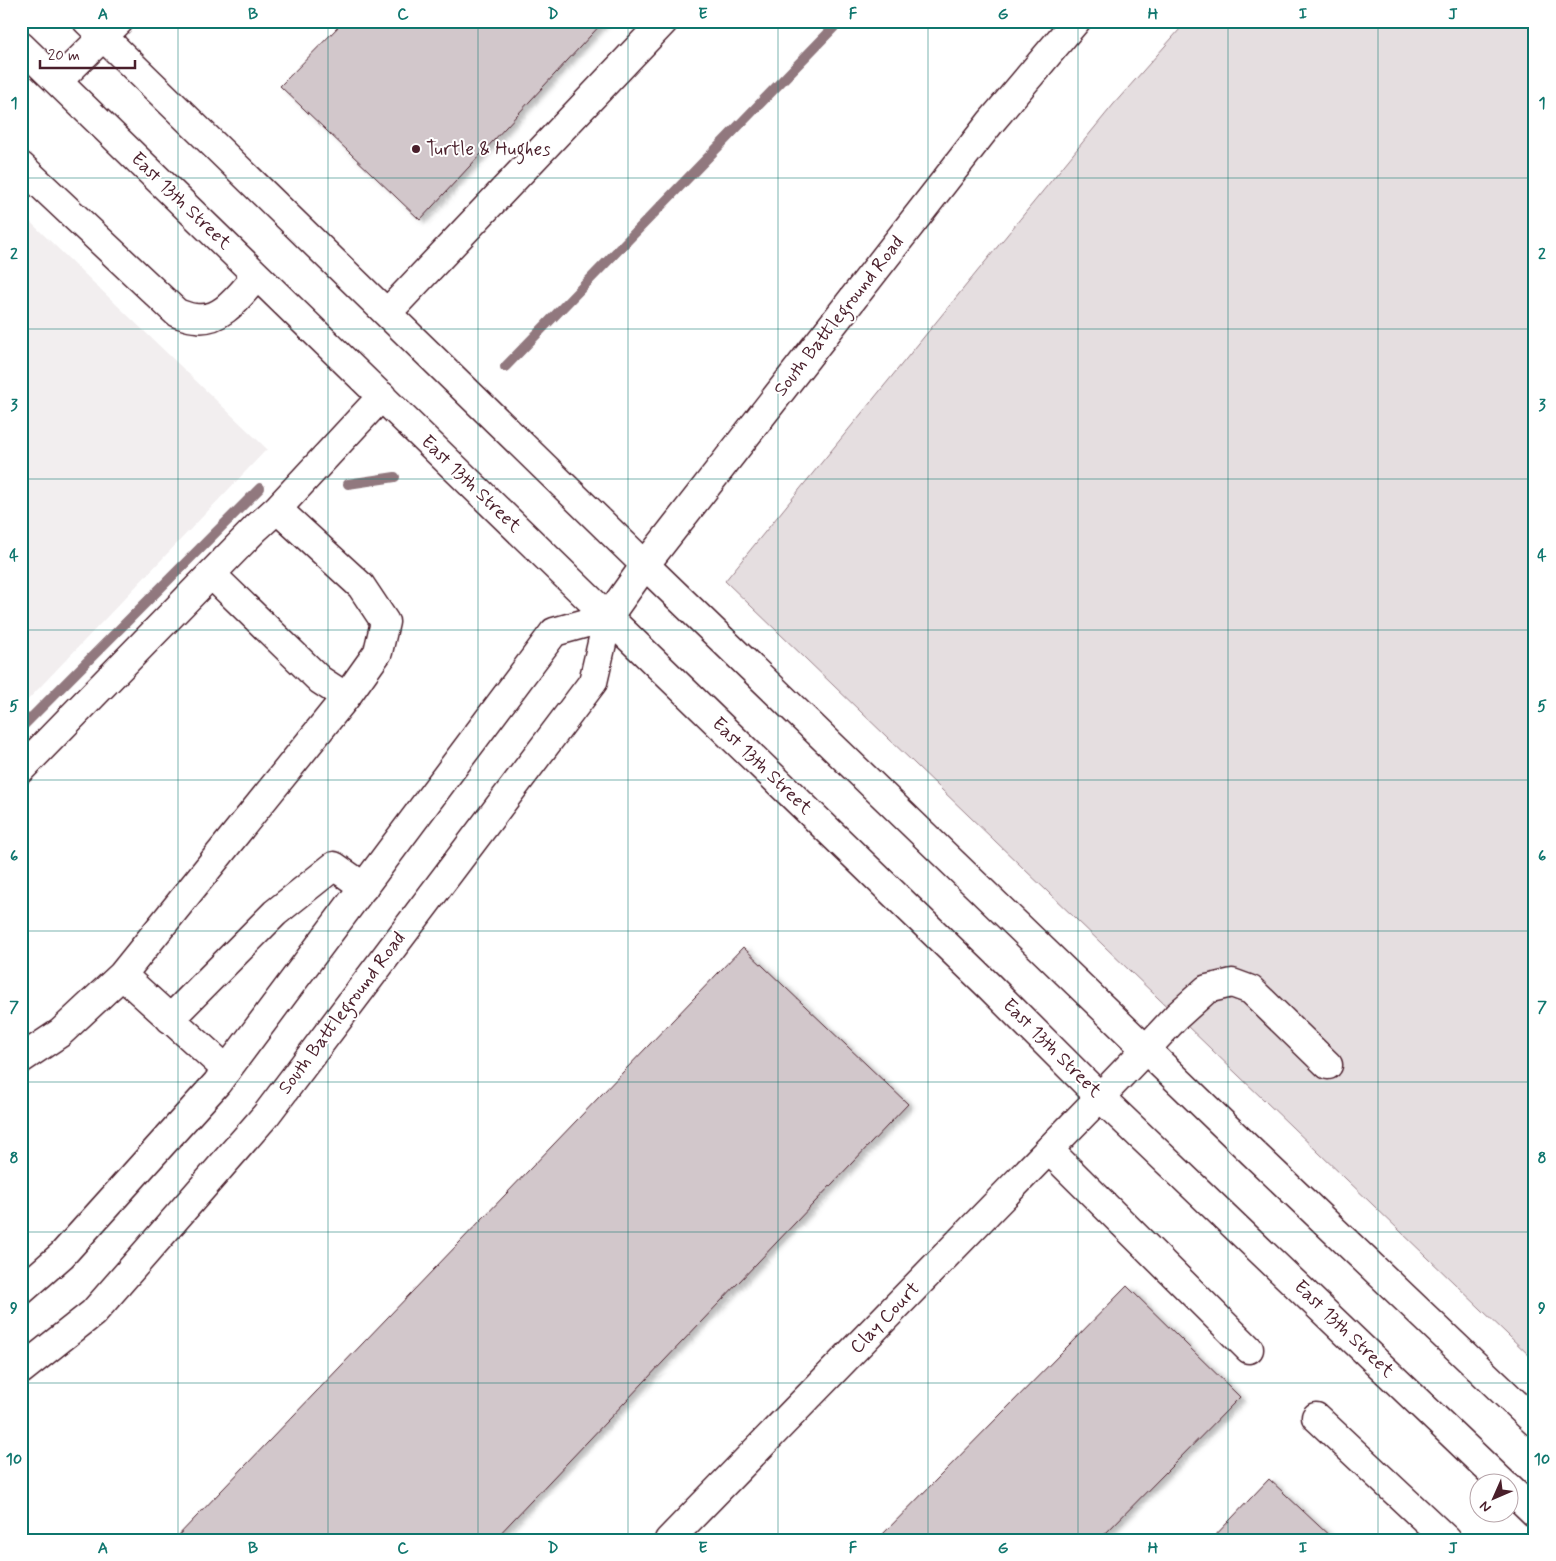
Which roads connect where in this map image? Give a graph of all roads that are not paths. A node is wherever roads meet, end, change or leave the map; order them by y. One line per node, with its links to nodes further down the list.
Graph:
1 (664, 21): 8 (main road)
2 (1076, 21): 11 (main road, South Battleground Road)
3 (103, 27): 5 (main road); 8 (main road)
4 (21, 46): 5 (main road, East 13th Street)
5 (58, 81): 7 (main road, East 13th Street)
6 (21, 166): 7 (main road)
7 (258, 276): 9 (main road, East 13th Street)
8 (387, 313): 11 (main road)
9 (382, 396): 10 (main road); 13 (main road, East 13th Street)
10 (276, 509): 12 (main road); 14 (main road)
11 (645, 565): 13 (main road, South Battleground Road); 19 (main road)
12 (212, 574): 14 (main road); 15 (main road)
13 (608, 617): 16 (main road); 23 (main road, East 13th Street); 27 (main road, South Battleground Road)
14 (346, 697): 17 (main road)
15 (21, 769)
16 (364, 887): 18 (main road); 22 (main road)
17 (122, 975): 18 (main road); 20 (main road)
18 (170, 1018): 22 (main road)
19 (1146, 1049): 21 (main road, Clay Court); 23 (main road, Clay Court); 29 (main road)
20 (21, 1059)
21 (1328, 1065)
22 (227, 1070): 25 (main road)
23 (1100, 1097): 24 (main road, Clay Court); 30 (main road, East 13th Street)
24 (1049, 1150): 26 (main road); 33 (main road, Clay Court)
25 (21, 1291)
26 (1250, 1349)
27 (21, 1370)
28 (1316, 1417): 34 (main road)
29 (1535, 1422)
30 (1494, 1474)
31 (1518, 1497): 32 (main road)
32 (1535, 1513)
33 (676, 1537)
34 (1447, 1540)

